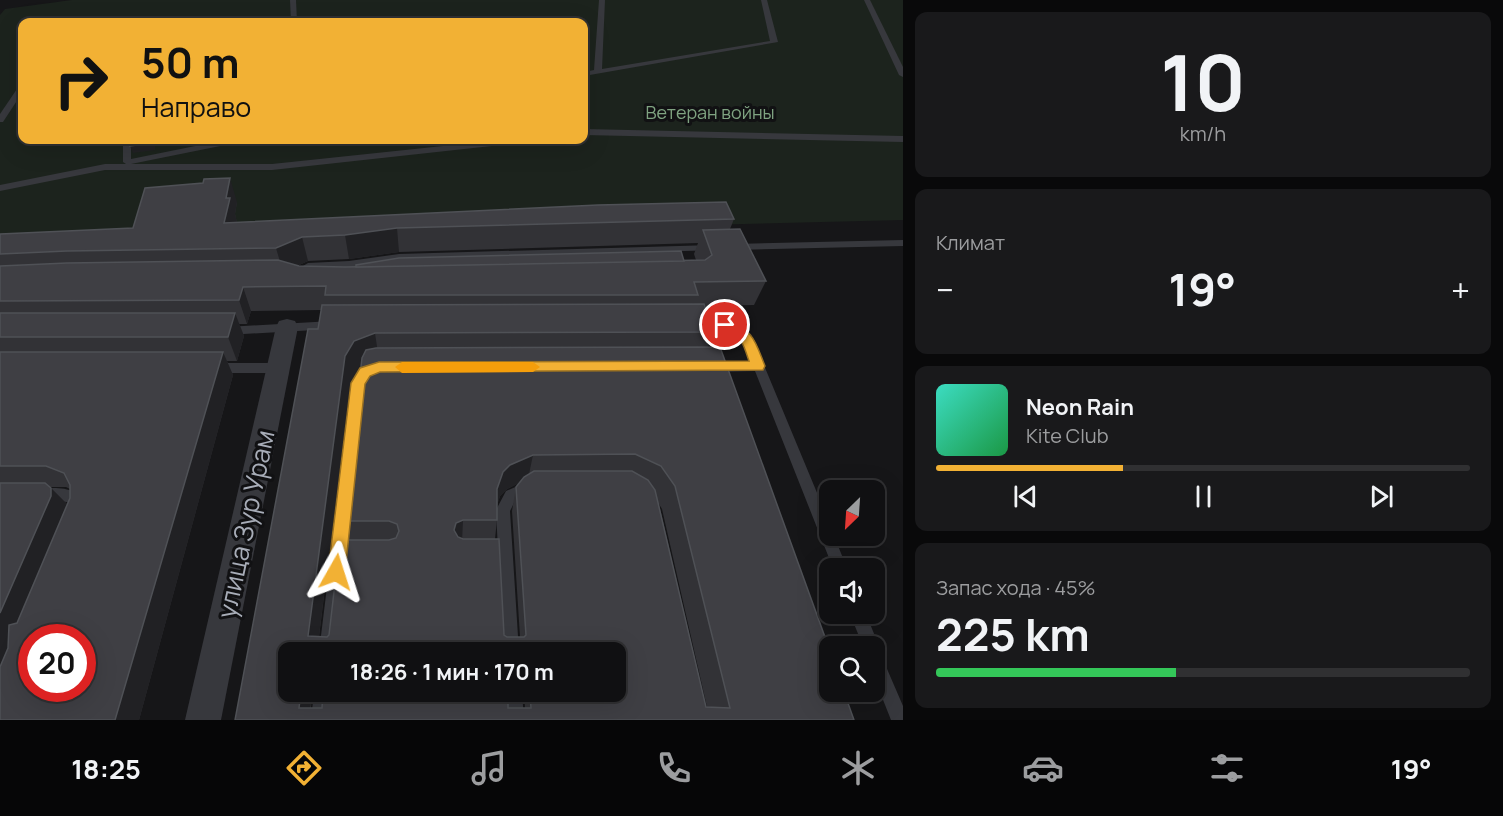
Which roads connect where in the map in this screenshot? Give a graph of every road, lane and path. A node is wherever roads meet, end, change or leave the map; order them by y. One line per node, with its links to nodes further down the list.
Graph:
1 (293, 0): 5 (lane)
2 (602, 0): 6 (lane)
3 (764, 0): 6 (lane)
4 (867, 0): 8 (lane)
5 (294, 18)
6 (598, 70): 7 (lane)
7 (588, 73)
8 (903, 75)
9 (18, 94): 10 (lane)
10 (0, 120)
11 (588, 132): 12 (lane)
12 (903, 139)
13 (127, 144): 16 (lane)
14 (215, 144): 16 (lane)
15 (484, 144): 17 (lane)
16 (127, 162): 17 (lane)
17 (105, 167): 18 (lane)
18 (0, 188)
19 (903, 243): 20 (lane)
20 (292, 274)
21 (349, 325): 23 (lane)
22 (682, 325): 25 (lane)
23 (287, 327): 24 (lane); 29 (street, улица Зур Урам)
24 (213, 331)
25 (758, 366): 27 (lane); 33 (lane)
26 (386, 367): 34 (lane)
27 (700, 367)
28 (202, 368): 29 (lane)
29 (278, 368): 39 (street, улица Зур Урам)
30 (540, 487): 35 (lane)
31 (25, 495): 32 (lane)
32 (80, 517)
33 (836, 558)
34 (329, 642)
35 (510, 642)
36 (885, 682): 42 (lane)
37 (322, 702): 40 (lane)
38 (514, 702): 41 (lane)
39 (203, 720)
40 (320, 720)
41 (515, 720)
42 (900, 720)

